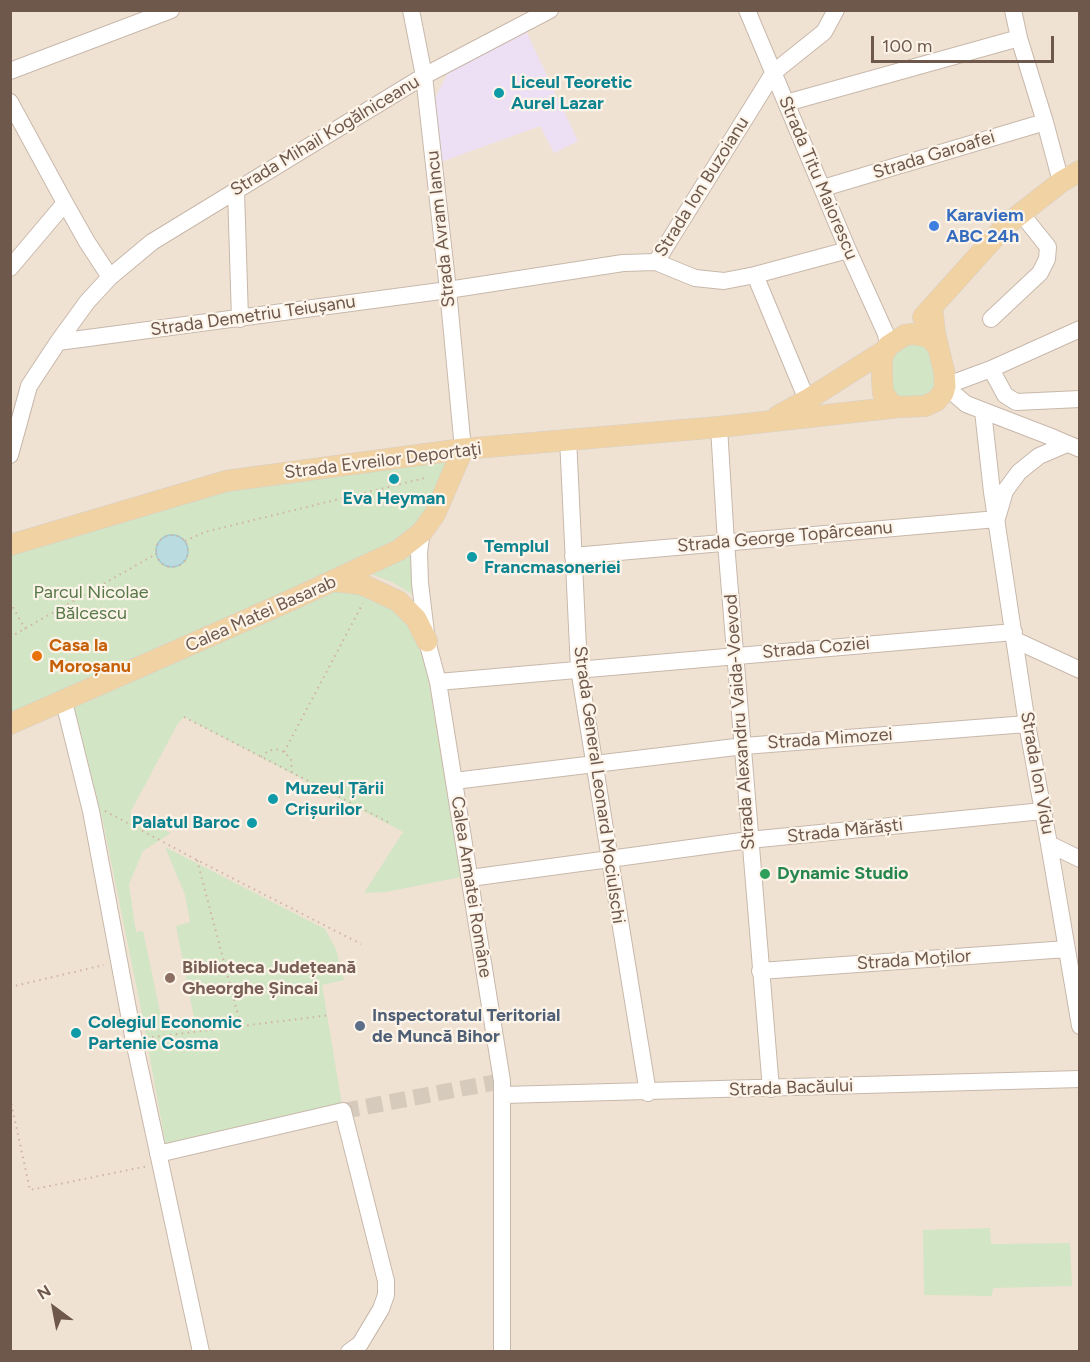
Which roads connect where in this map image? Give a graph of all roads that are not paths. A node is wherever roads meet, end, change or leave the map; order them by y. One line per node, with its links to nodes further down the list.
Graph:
1 (171, 10): 8 (street)
2 (411, 10): 10 (street, Strada Avram Iancu)
3 (550, 10): 10 (street, Strada Mihail Kogălniceanu)
4 (747, 10): 9 (street, Strada Titu Maiorescu)
5 (836, 10): 9 (street, Strada Ion Buzoianu)
6 (1013, 10): 7 (street)
7 (1019, 38): 12 (street); 13 (street)
8 (10, 71)
9 (774, 72): 12 (street, Strada Titu Maiorescu); 21 (street, Strada Ion Buzoianu)
10 (424, 76): 17 (street, Strada Mihail Kogălniceanu); 25 (street, Strada Avram Iancu)
11 (10, 102): 18 (street)
12 (786, 103): 16 (street, Strada Titu Maiorescu)
13 (1045, 122): 15 (street); 16 (street, Strada Garoafei)
14 (1080, 171): 15 (main road, Strada Evreilor Deportaţi)
15 (1061, 182): 19 (main road, Strada Evreilor Deportaţi)
16 (823, 188): 20 (street, Strada Titu Maiorescu)
17 (236, 191): 24 (street, Strada Mihail Kogălniceanu); 27 (street)
18 (65, 203): 22 (street); 24 (street)
19 (1020, 212): 26 (main road, Strada Evreilor Deportaţi); 28 (street)
20 (848, 250): 23 (street); 31 (street, Strada Titu Maiorescu)
21 (656, 262): 23 (street); 25 (street, Strada Ion Buzoianu)
22 (10, 268)
23 (755, 274): 36 (street)
24 (110, 278): 30 (street, Strada Mihail Kogălniceanu)
25 (448, 290): 27 (street, Strada Demetriu Teiușanu); 46 (street, Strada Avram Iancu)
26 (933, 307): 31 (main road, Strada Evreilor Deportaţi); 32 (main road)
27 (240, 319): 30 (street, Strada Demetriu Teiușanu)
28 (991, 319)
29 (1080, 329): 33 (street)
30 (58, 342): 47 (street, Strada Mihail Kogălniceanu)
31 (893, 344): 32 (main road); 36 (main road, Strada Evreilor Deportaţi); 39 (main road)
32 (938, 346): 34 (main road)
33 (991, 369): 34 (street); 35 (street)
34 (945, 386): 37 (street); 38 (main road)
35 (1080, 399)
36 (807, 400): 41 (main road, Strada Evreilor Deportaţi)
37 (966, 404): 38 (street); 40 (street)
38 (925, 406): 39 (main road)
39 (899, 407): 41 (main road, Strada Evreilor Deportaţi)
40 (983, 411): 45 (street); 49 (street, Strada Ion Vidu)
41 (764, 422): 42 (main road, Strada Evreilor Deportaţi)
42 (719, 427): 43 (main road, Strada Evreilor Deportaţi); 51 (street, Strada Alexandru Vaida-Voevod)
43 (568, 438): 44 (main road, Strada Evreilor Deportaţi); 53 (street, Strada General Leonard Mociulschi)
44 (501, 446): 46 (main road, Strada Evreilor Deportaţi); 48 (main road)
45 (1073, 447): 49 (street, Strada Ion Vidu)
46 (463, 449): 48 (main road, Calea Matei Basarab); 52 (main road, Strada Evreilor Deportaţi)
47 (10, 455)
48 (435, 514): 50 (main road, Calea Matei Basarab)
49 (997, 519): 51 (street, Strada George Topârceanu); 55 (street, Strada Ion Vidu)
50 (423, 532): 54 (main road, Calea Matei Basarab); 56 (street, Calea Armatei Române)
51 (726, 543): 53 (street, Strada George Topârceanu); 57 (street, Strada Alexandru Vaida-Voevod)
52 (10, 545)
53 (573, 556): 58 (street, Strada General Leonard Mociulschi)
54 (333, 581): 56 (main road); 61 (main road, Calea Matei Basarab)
55 (1015, 636): 57 (street, Strada Coziei); 59 (street); 63 (street, Strada Ion Vidu)
56 (427, 641): 60 (street, Calea Armatei Române)
57 (736, 656): 58 (street, Strada Coziei); 64 (street, Strada Alexandru Vaida-Voevod)
58 (579, 669): 60 (street, Strada Coziei); 65 (street, Strada General Leonard Mociulschi)
59 (1080, 670)
60 (438, 682): 66 (street, Calea Armatei Române)
61 (64, 702): 62 (main road, Calea Matei Basarab); 80 (street)
62 (10, 724)
63 (1027, 724): 64 (street, Strada Mimozei); 67 (street, Strada Ion Vidu)
64 (744, 746): 65 (street, Strada Mimozei); 68 (street, Strada Alexandru Vaida-Voevod)
65 (595, 764): 66 (street, Strada Mimozei); 70 (street, Strada General Leonard Mociulschi)
66 (454, 781): 72 (street, Calea Armatei Române)
67 (1043, 811): 68 (street, Strada Mărăști); 69 (street, Strada Ion Vidu)
68 (749, 840): 70 (street, Strada Mărăști); 74 (street, Strada Alexandru Vaida-Voevod)
69 (1050, 844): 71 (street); 73 (street, Strada Ion Vidu)
70 (608, 859): 72 (street, Strada Mărăști); 78 (street, Strada General Leonard Mociulschi)
71 (1080, 859)
72 (470, 878): 79 (street, Calea Armatei Române)
73 (1067, 949): 74 (street, Strada Moților); 75 (street, Strada Ion Vidu)
74 (760, 971): 77 (street, Strada Alexandru Vaida-Voevod)
75 (1080, 1026)
76 (1080, 1079): 77 (street, Strada Bacăului)
77 (771, 1089): 78 (street, Strada Bacăului)
78 (648, 1093): 79 (street, Strada Bacăului)
79 (503, 1095): 83 (street, Calea Armatei Române)
80 (159, 1159): 81 (street); 82 (street)
81 (201, 1352)
82 (349, 1352)
83 (502, 1352)

